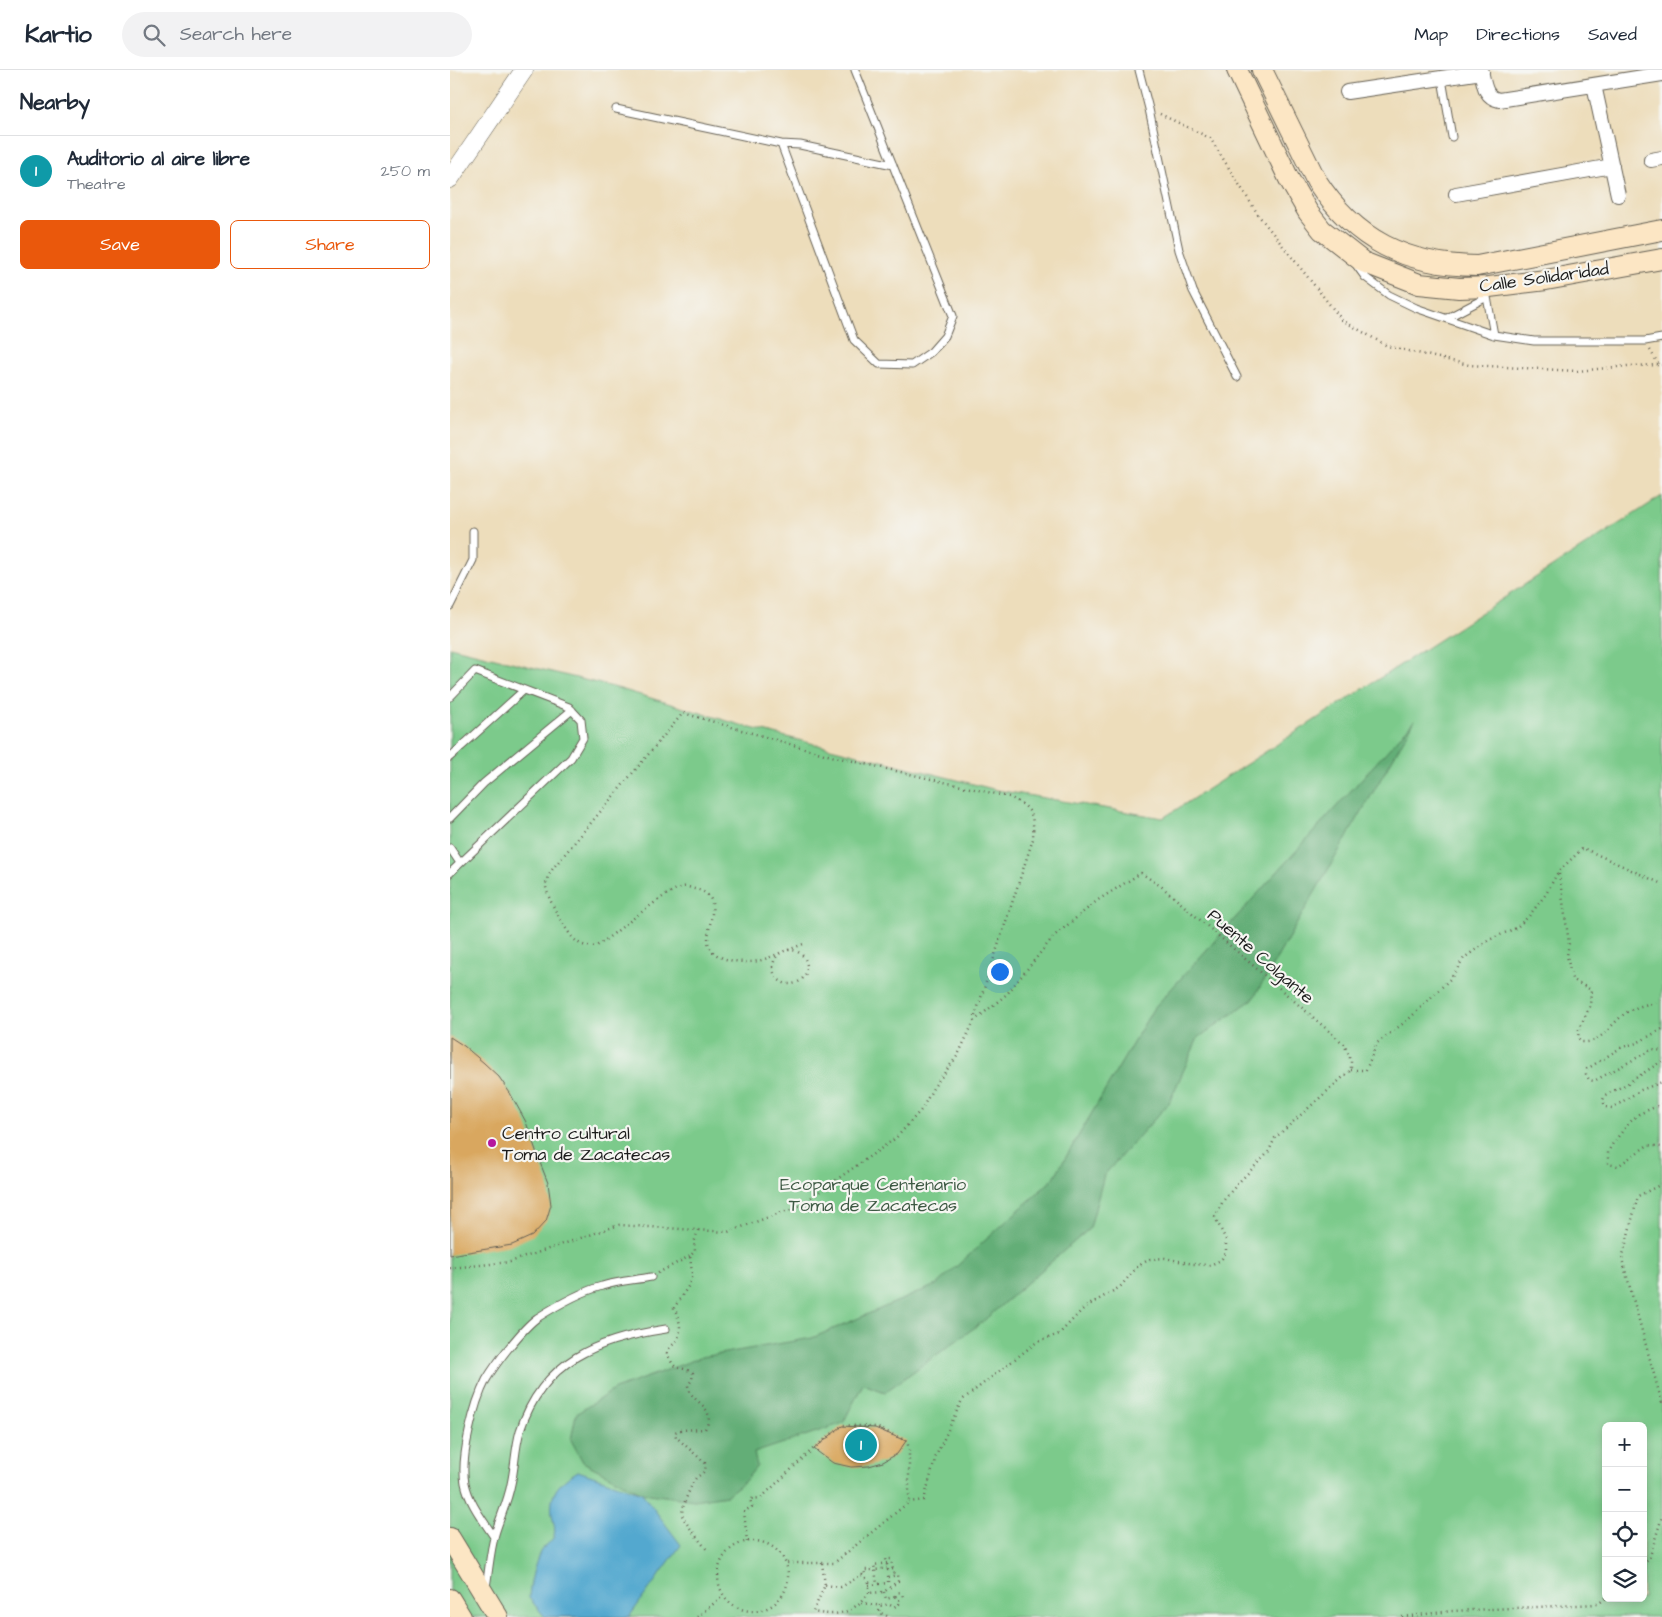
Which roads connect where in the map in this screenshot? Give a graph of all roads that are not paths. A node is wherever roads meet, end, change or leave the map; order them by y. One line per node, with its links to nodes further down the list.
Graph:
1 (524, 70): 17 (street)
2 (856, 70): 15 (lane)
3 (1139, 70): 27 (lane)
4 (1237, 70): 21 (main road, Calle Solidaridad)
5 (1262, 70): 20 (main road, Calle Solidaridad)
6 (1481, 71): 9 (street); 10 (street)
7 (1633, 74): 8 (street); 10 (street)
8 (1662, 74)
9 (1442, 79): 11 (street); 13 (lane)
10 (1594, 85): 16 (street)
11 (1347, 92)
12 (616, 109): 14 (lane)
13 (1452, 136)
14 (781, 144): 15 (lane); 15 (lane)
15 (893, 165)
16 (1612, 166): 18 (street); 19 (street)
17 (450, 179)
18 (1456, 194)
19 (1618, 195)
20 (1662, 230)
21 (1343, 246): 23 (main road, Calle Solidaridad); 24 (lane)
22 (1662, 259): 23 (main road, Calle Solidaridad)
23 (1488, 292): 24 (lane); 25 (lane)
24 (1447, 318): 25 (lane)
25 (1494, 335): 26 (lane)
26 (1662, 338)
27 (1237, 377)
28 (473, 532): 29 (lane)
29 (450, 606)
30 (524, 690): 31 (lane); 32 (lane); 33 (lane)
31 (450, 697)
32 (572, 710): 34 (lane); 36 (lane)
33 (450, 758)
34 (450, 818)
35 (450, 848): 36 (lane)
36 (460, 863): 37 (lane)
37 (450, 873)
38 (651, 1277): 40 (lane)
39 (666, 1329): 40 (lane)
40 (494, 1536): 42 (lane)
41 (450, 1538): 42 (main road)
42 (484, 1594): 45 (main road)
43 (450, 1599): 44 (main road)
44 (460, 1617)
45 (498, 1617)

